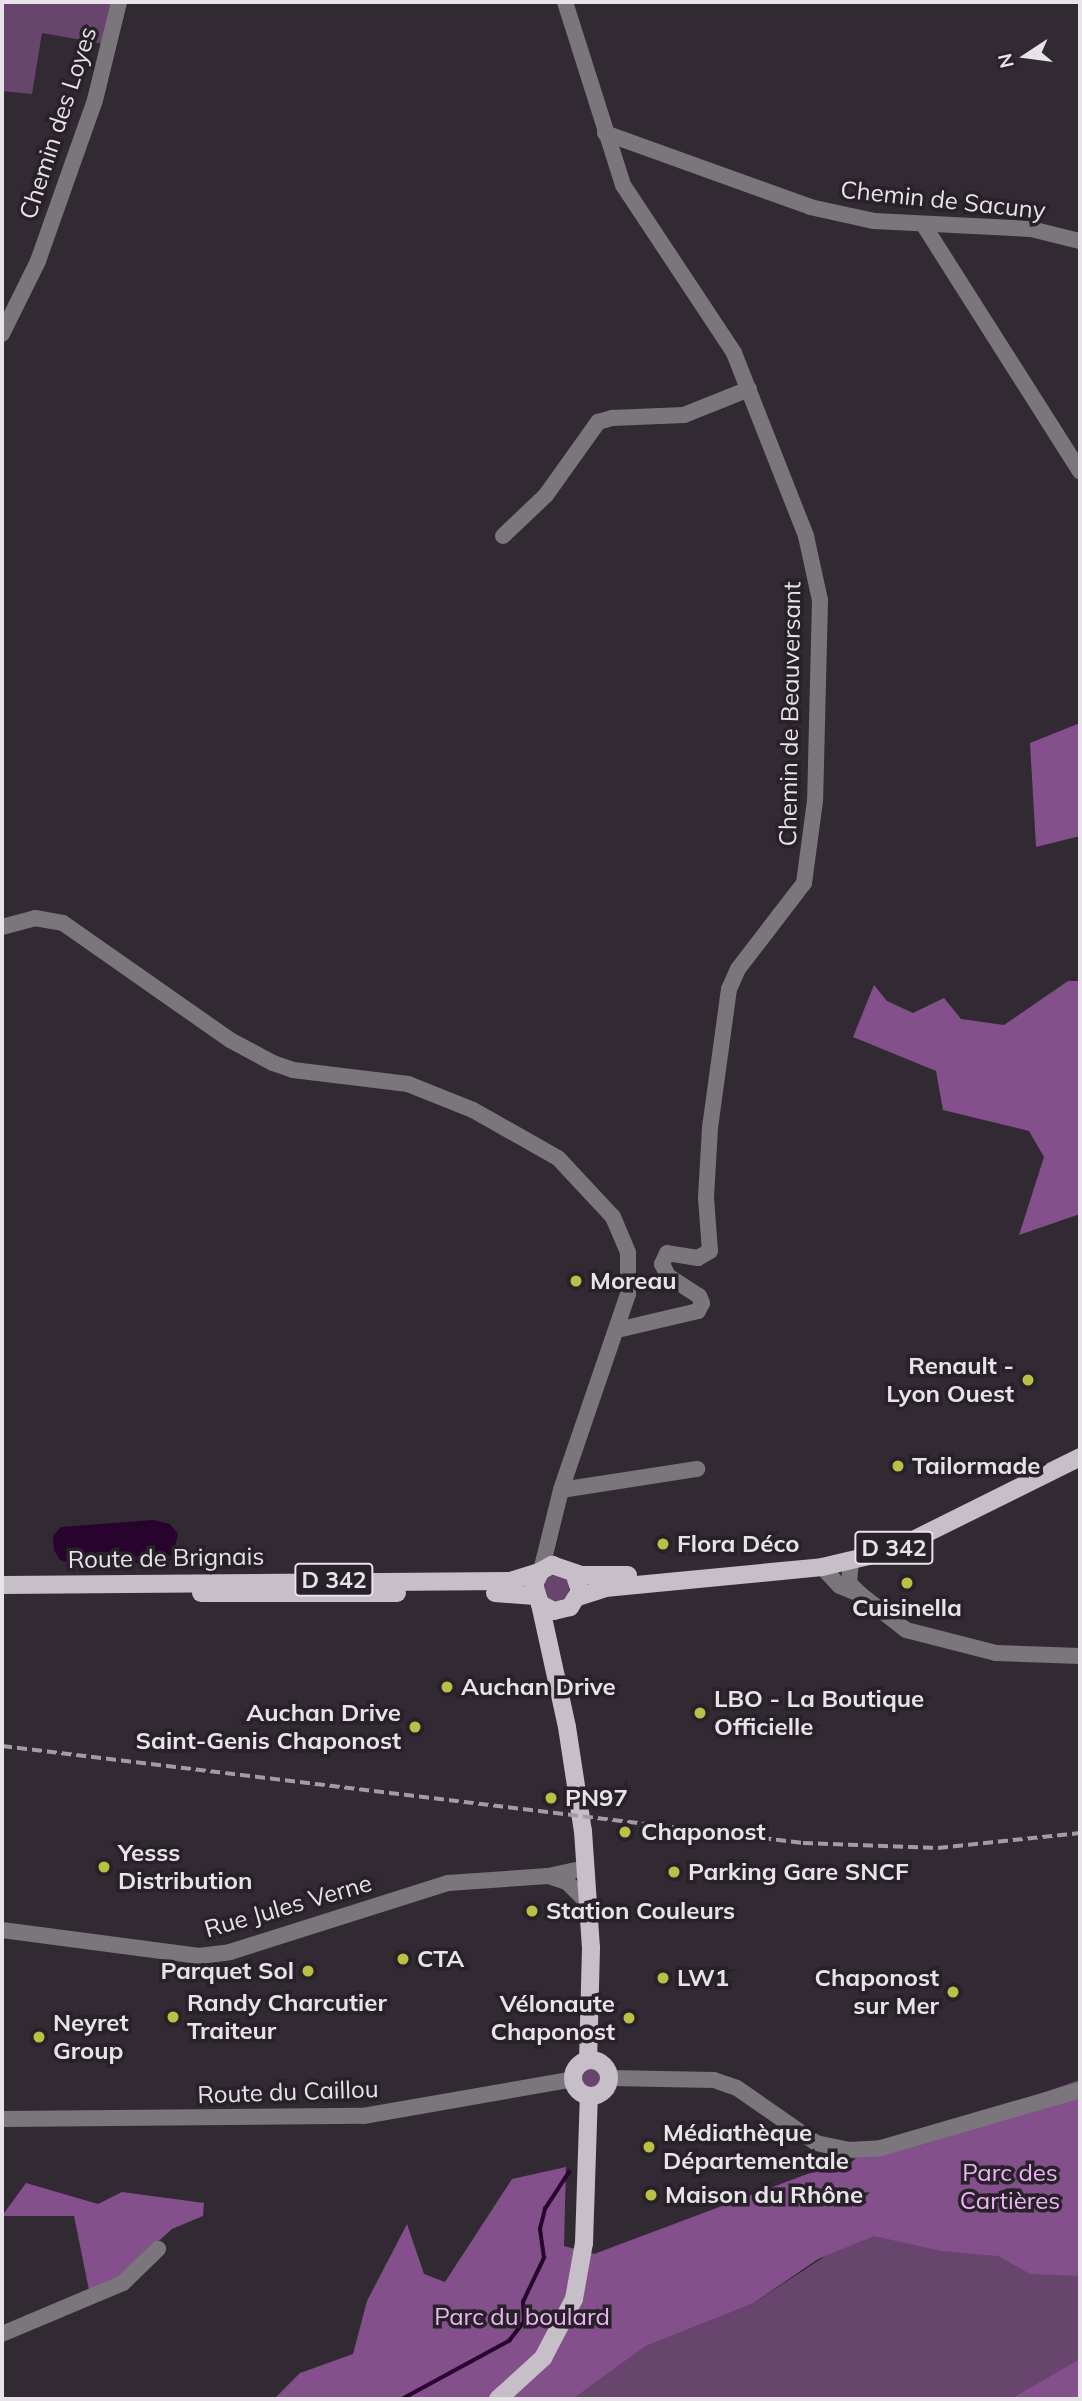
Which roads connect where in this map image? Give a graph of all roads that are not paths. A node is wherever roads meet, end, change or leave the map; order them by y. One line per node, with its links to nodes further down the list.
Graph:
1 (119, 2): 6 (street, Chemin des Loyes)
2 (565, 2): 3 (street, Chemin de Beauversant)
3 (605, 133): 4 (street, Chemin de Sacuny); 7 (street, Chemin de Beauversant)
4 (923, 224): 5 (street, Chemin de Sacuny); 8 (street)
5 (1080, 241)
6 (2, 334)
7 (749, 389): 9 (street); 11 (street, Chemin de Beauversant)
8 (1080, 471)
9 (503, 536)
10 (2, 927): 11 (street)
11 (617, 1330): 14 (street)
12 (1080, 1457): 16 (main road, D 342)
13 (697, 1469): 14 (street)
14 (561, 1490): 15 (street)
15 (550, 1536): 18 (street); 19 (street)
16 (851, 1560): 17 (main road, D 342); 22 (street)
17 (822, 1567): 20 (main road, D 342); 22 (street)
18 (570, 1569): 19 (main road); 20 (main road, D 342); 25 (main road)
19 (540, 1572): 21 (main road, Route de Brignais / D 342); 24 (main road)
20 (689, 1578): 25 (main road, D 342)
21 (2, 1585)
22 (860, 1594): 27 (street)
23 (2, 1596): 24 (main road, Route de Brignais / D 342)
24 (538, 1600): 25 (main road); 26 (main road)
25 (571, 1603): 26 (main road)
26 (551, 1642): 28 (main road)
27 (1080, 1656)
28 (574, 1767): 29 (main road); 33 (main road)
29 (585, 1868): 30 (street, Rue Jules Verne); 31 (main road)
30 (548, 1876): 31 (street); 32 (street, Rue Jules Verne)
31 (587, 1902): 33 (main road)
32 (2, 1930)
33 (591, 1948): 34 (main road)
34 (588, 2060): 35 (main road); 36 (main road)
35 (610, 2078): 37 (street); 38 (main road)
36 (573, 2080): 38 (main road); 39 (street, Route du Caillou)
37 (1080, 2090)
38 (589, 2096): 42 (main road)
39 (2, 2119)
40 (158, 2249): 41 (street)
41 (2, 2334)
42 (498, 2399)

